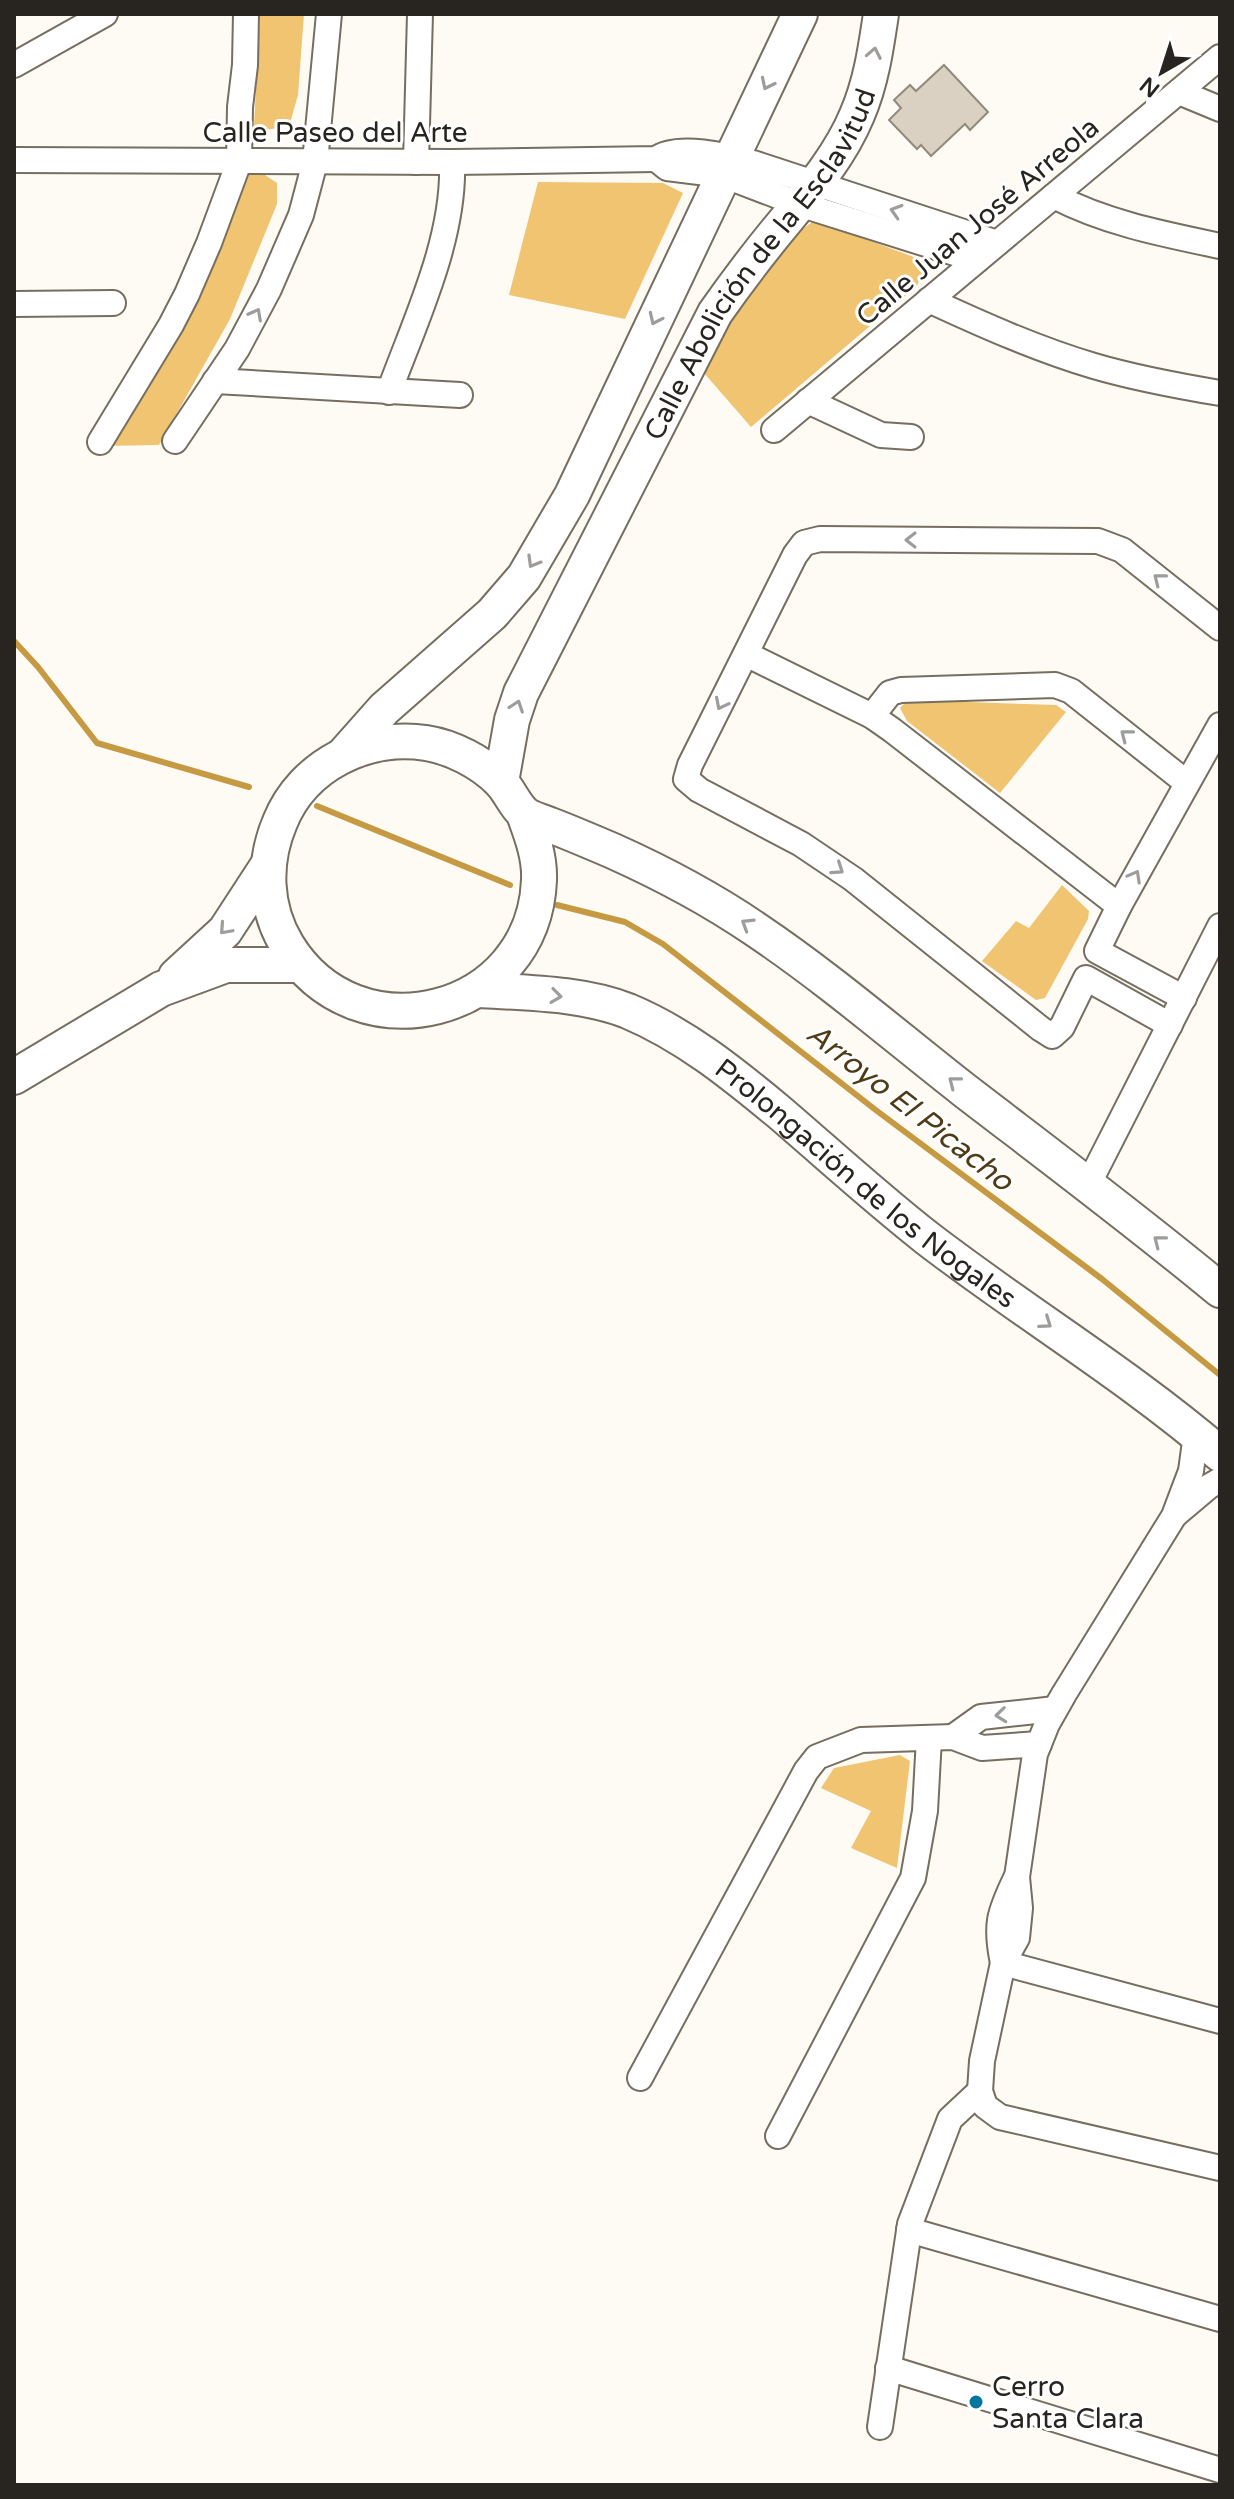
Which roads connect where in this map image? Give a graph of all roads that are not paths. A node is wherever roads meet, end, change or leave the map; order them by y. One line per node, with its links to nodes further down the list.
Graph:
1 (105, 14): 8 (street)
2 (246, 14): 12 (street)
3 (329, 14): 13 (street)
4 (420, 14): 14 (street)
5 (800, 14): 16 (main road, Calle Abolición de la Esclavitud, one-way to 16)
6 (881, 14): 17 (main road, Calle Abolición de la Esclavitud, one-way to 6)
7 (1220, 57): 9 (street, Calle Juan José Arreola)
8 (14, 65)
9 (1179, 92): 10 (street); 18 (street, Calle Juan José Arreola)
10 (1220, 109)
11 (14, 160): 12 (street, Calle Paseo del Arte)
12 (239, 162): 13 (street, Calle Paseo del Arte); 34 (street)
13 (315, 162): 14 (street, Calle Paseo del Arte); 26 (street, one-way to 13)
14 (416, 162): 15 (street, Calle Paseo del Arte)
15 (452, 162): 16 (street, Calle Paseo del Arte); 27 (street)
16 (727, 166): 17 (street, Calle Paseo del Arte); 35 (main road, Calle Abolición de la Esclavitud, one-way to 35)
17 (807, 194): 19 (street, Calle Paseo del Arte); 41 (main road, Calle Abolición de la Esclavitud, one-way to 17)
18 (1054, 196): 20 (street, Calle Juan José Arreola); 21 (street)
19 (924, 231): 20 (street, Calle Paseo del Arte); 22 (street, Calle Paseo del Arte)
20 (997, 243): 22 (street, Calle Juan José Arreola)
21 (1220, 246)
22 (977, 260): 23 (street, Calle Juan José Arreola)
23 (929, 300): 28 (street); 30 (street, Calle Juan José Arreola)
24 (113, 303): 25 (street)
25 (14, 304)
26 (215, 381): 27 (street); 33 (street)
27 (389, 392): 29 (street)
28 (1220, 393)
29 (460, 395)
30 (808, 401): 31 (street, Calle Juan José Arreola); 32 (street)
31 (774, 430)
32 (911, 437)
33 (175, 441)
34 (100, 442)
35 (572, 495): 40 (main road, Prolongación de los Nogales, one-way to 40)
36 (1220, 628): 37 (street, one-way to 37)
37 (746, 654): 38 (street); 50 (street, one-way to 50)
38 (872, 716): 42 (street, one-way to 38); 45 (street)
39 (1220, 725): 42 (street)
40 (345, 753): 41 (main road, Prolongación de los Nogales); 44 (main road, Prolongación de los Nogales)
41 (501, 782): 43 (main road, Prolongación de los Nogales)
42 (1187, 783): 45 (street, one-way to 42)
43 (524, 814): 52 (main road, Prolongación de los Nogales); 56 (main road, one-way to 43)
44 (268, 865): 49 (main road, Prolongación de los Nogales); 51 (main road, one-way to 51)
45 (1119, 906): 47 (street)
46 (1219, 931): 48 (street)
47 (1097, 951): 50 (street); 53 (street)
48 (1212, 961): 53 (street)
49 (301, 965): 51 (main road); 52 (main road, Prolongación de los Nogales)
50 (1086, 978): 54 (street)
51 (161, 989): 55 (main road)
52 (479, 990): 58 (main road, Prolongación de los Nogales, one-way to 58)
53 (1184, 998): 54 (street)
54 (1170, 1025): 56 (street)
55 (14, 1077)
56 (1088, 1185): 57 (main road, one-way to 56)
57 (1220, 1290)
58 (1208, 1444): 60 (street)
59 (1220, 1480): 60 (street)
60 (1174, 1516): 61 (street)
61 (1055, 1709): 62 (street, one-way to 62); 63 (street)
62 (941, 1738): 63 (street); 66 (street); 68 (street)
63 (1039, 1744): 64 (street)
64 (1003, 1963): 65 (street); 67 (street)
65 (1220, 2021)
66 (640, 2078)
67 (980, 2091): 69 (street); 70 (street)
68 (778, 2136)
69 (1220, 2168)
70 (909, 2230): 71 (street); 72 (street)
71 (1220, 2319)
72 (888, 2368): 73 (street); 74 (street)
73 (880, 2427)
74 (1220, 2470)

